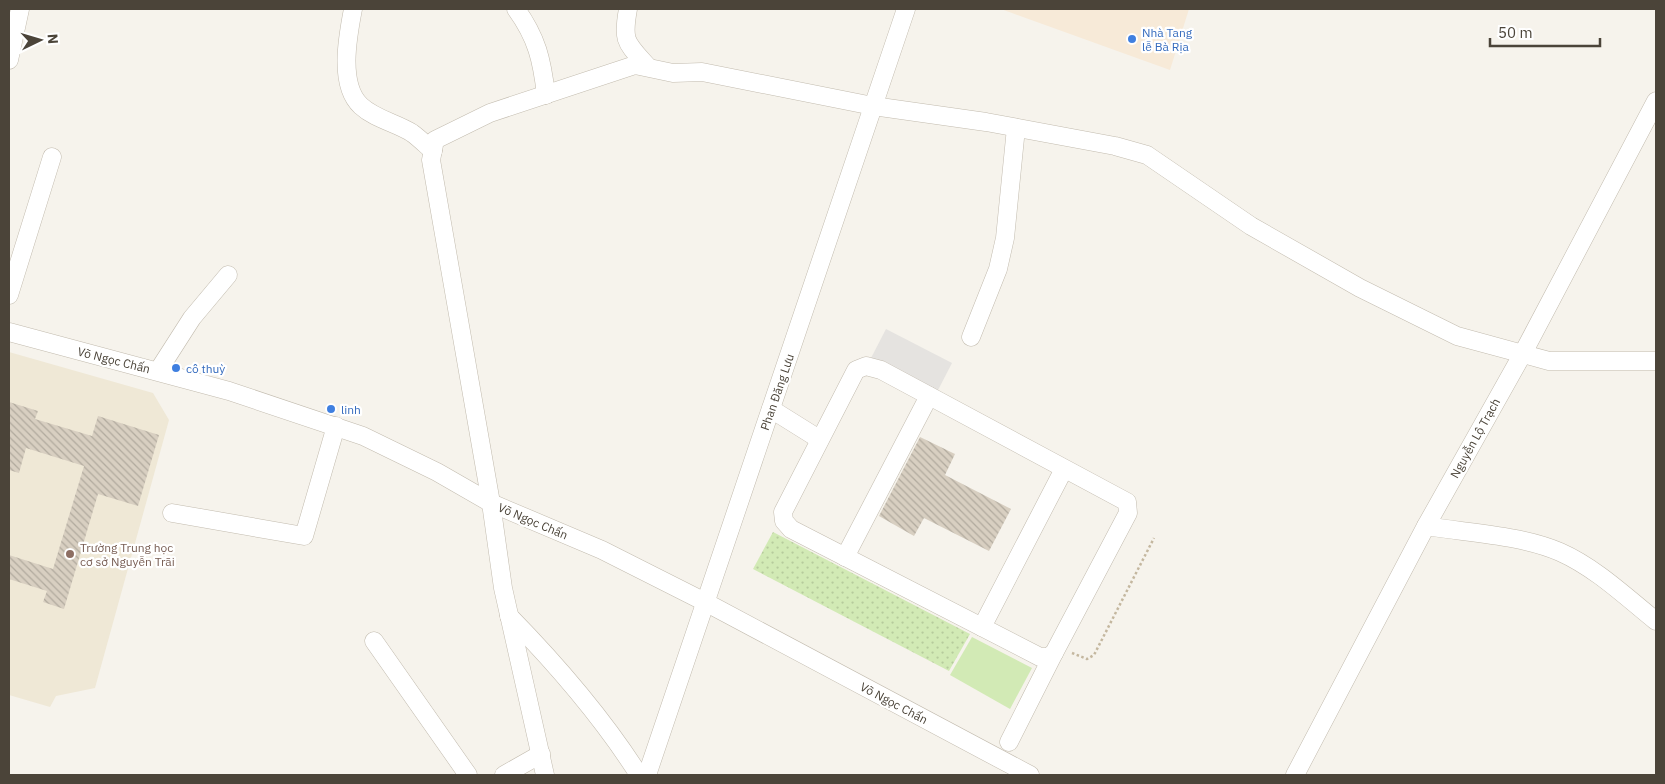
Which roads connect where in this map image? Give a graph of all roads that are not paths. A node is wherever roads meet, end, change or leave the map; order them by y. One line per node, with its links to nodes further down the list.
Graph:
1 (20, 9): 6 (street)
2 (353, 9): 12 (street)
3 (516, 9): 8 (street)
4 (628, 9): 7 (street)
5 (906, 9): 10 (street, Phan Đăng Lưu)
6 (9, 60)
7 (648, 67): 8 (street); 10 (street)
8 (546, 95): 12 (street)
9 (1656, 101): 18 (street, Nguyễn Lộ Trạch)
10 (873, 106): 11 (street); 22 (street, Phan Đăng Lưu)
11 (1016, 128): 17 (street); 18 (street)
12 (433, 151): 26 (street)
13 (52, 157): 15 (street)
14 (228, 275): 20 (street)
15 (9, 295)
16 (9, 332): 20 (street, Võ Ngọc Chấn)
17 (971, 337)
18 (1522, 355): 19 (street); 28 (street, Nguyễn Lộ Trạch)
19 (1656, 361)
20 (158, 371): 23 (street, Võ Ngọc Chấn)
21 (929, 396): 24 (street); 25 (street); 29 (street)
22 (771, 409): 24 (street); 30 (street, Phan Đăng Lưu)
23 (336, 426): 26 (street, Võ Ngọc Chấn); 27 (street)
24 (819, 439): 29 (street)
25 (1064, 469): 33 (street); 35 (street)
26 (491, 503): 30 (street, Võ Ngọc Chấn); 31 (street)
27 (172, 513)
28 (1426, 526): 32 (street); 44 (street, Nguyễn Lộ Trạch)
29 (845, 556): 33 (street)
30 (706, 602): 42 (street, Phan Đăng Lưu); 43 (street, Võ Ngọc Chấn)
31 (509, 616): 37 (street); 41 (street)
32 (1656, 621)
33 (982, 627): 35 (street)
34 (374, 641): 38 (street)
35 (1056, 649): 36 (street)
36 (1009, 742)
37 (541, 754): 39 (street); 40 (street)
38 (468, 775)
39 (504, 775)
40 (545, 775)
41 (638, 775)
42 (647, 775)
43 (1030, 775)
44 (1295, 775)

